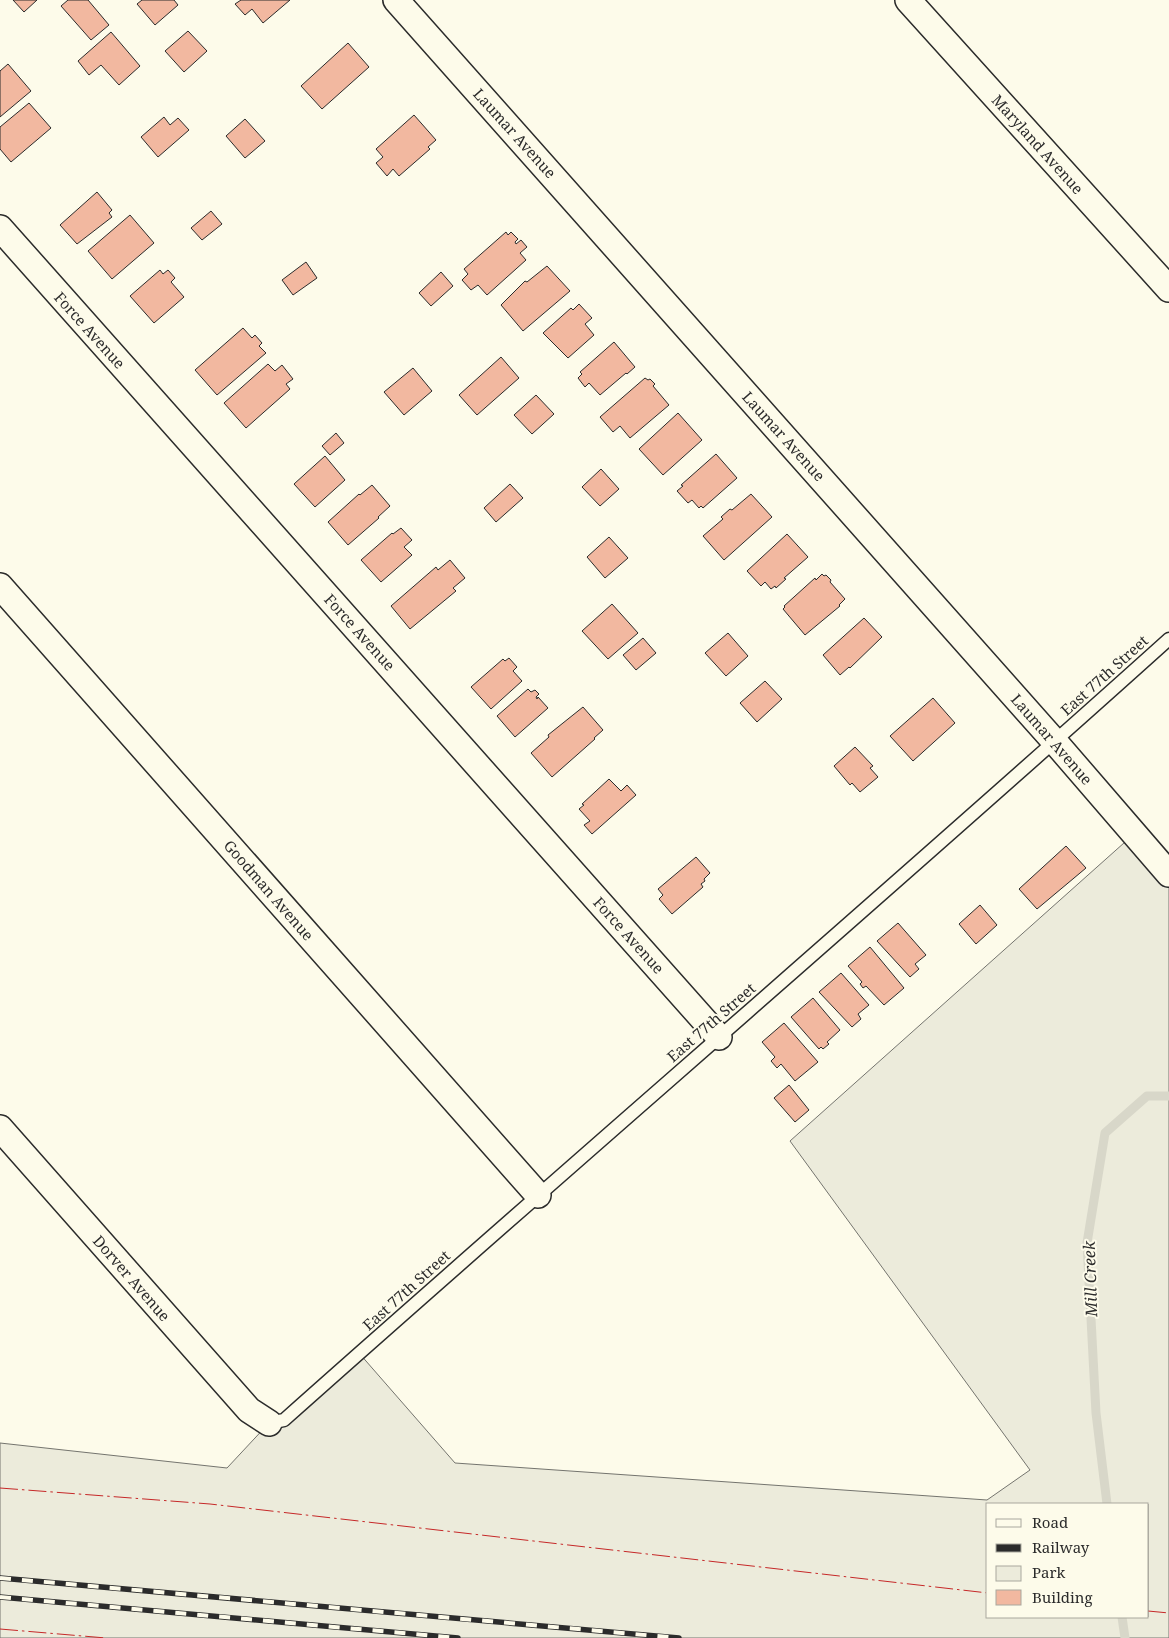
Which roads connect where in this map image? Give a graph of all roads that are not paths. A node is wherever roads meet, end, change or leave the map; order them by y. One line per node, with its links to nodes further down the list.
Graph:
1 (396, 0): 7 (street, Laumar Avenue)
2 (908, 0): 4 (street, Maryland Avenue)
3 (0, 228): 9 (street, Force Avenue)
4 (1169, 289)
5 (0, 586): 11 (street, Goodman Avenue)
6 (1169, 639): 7 (lane, East 77th Street)
7 (1055, 742): 8 (street, Laumar Avenue); 9 (lane, East 77th Street)
8 (1169, 874)
9 (719, 1037): 11 (lane, East 77th Street)
10 (0, 1128): 12 (street, Dorver Avenue)
11 (538, 1194): 12 (lane, East 77th Street)
12 (269, 1423)

